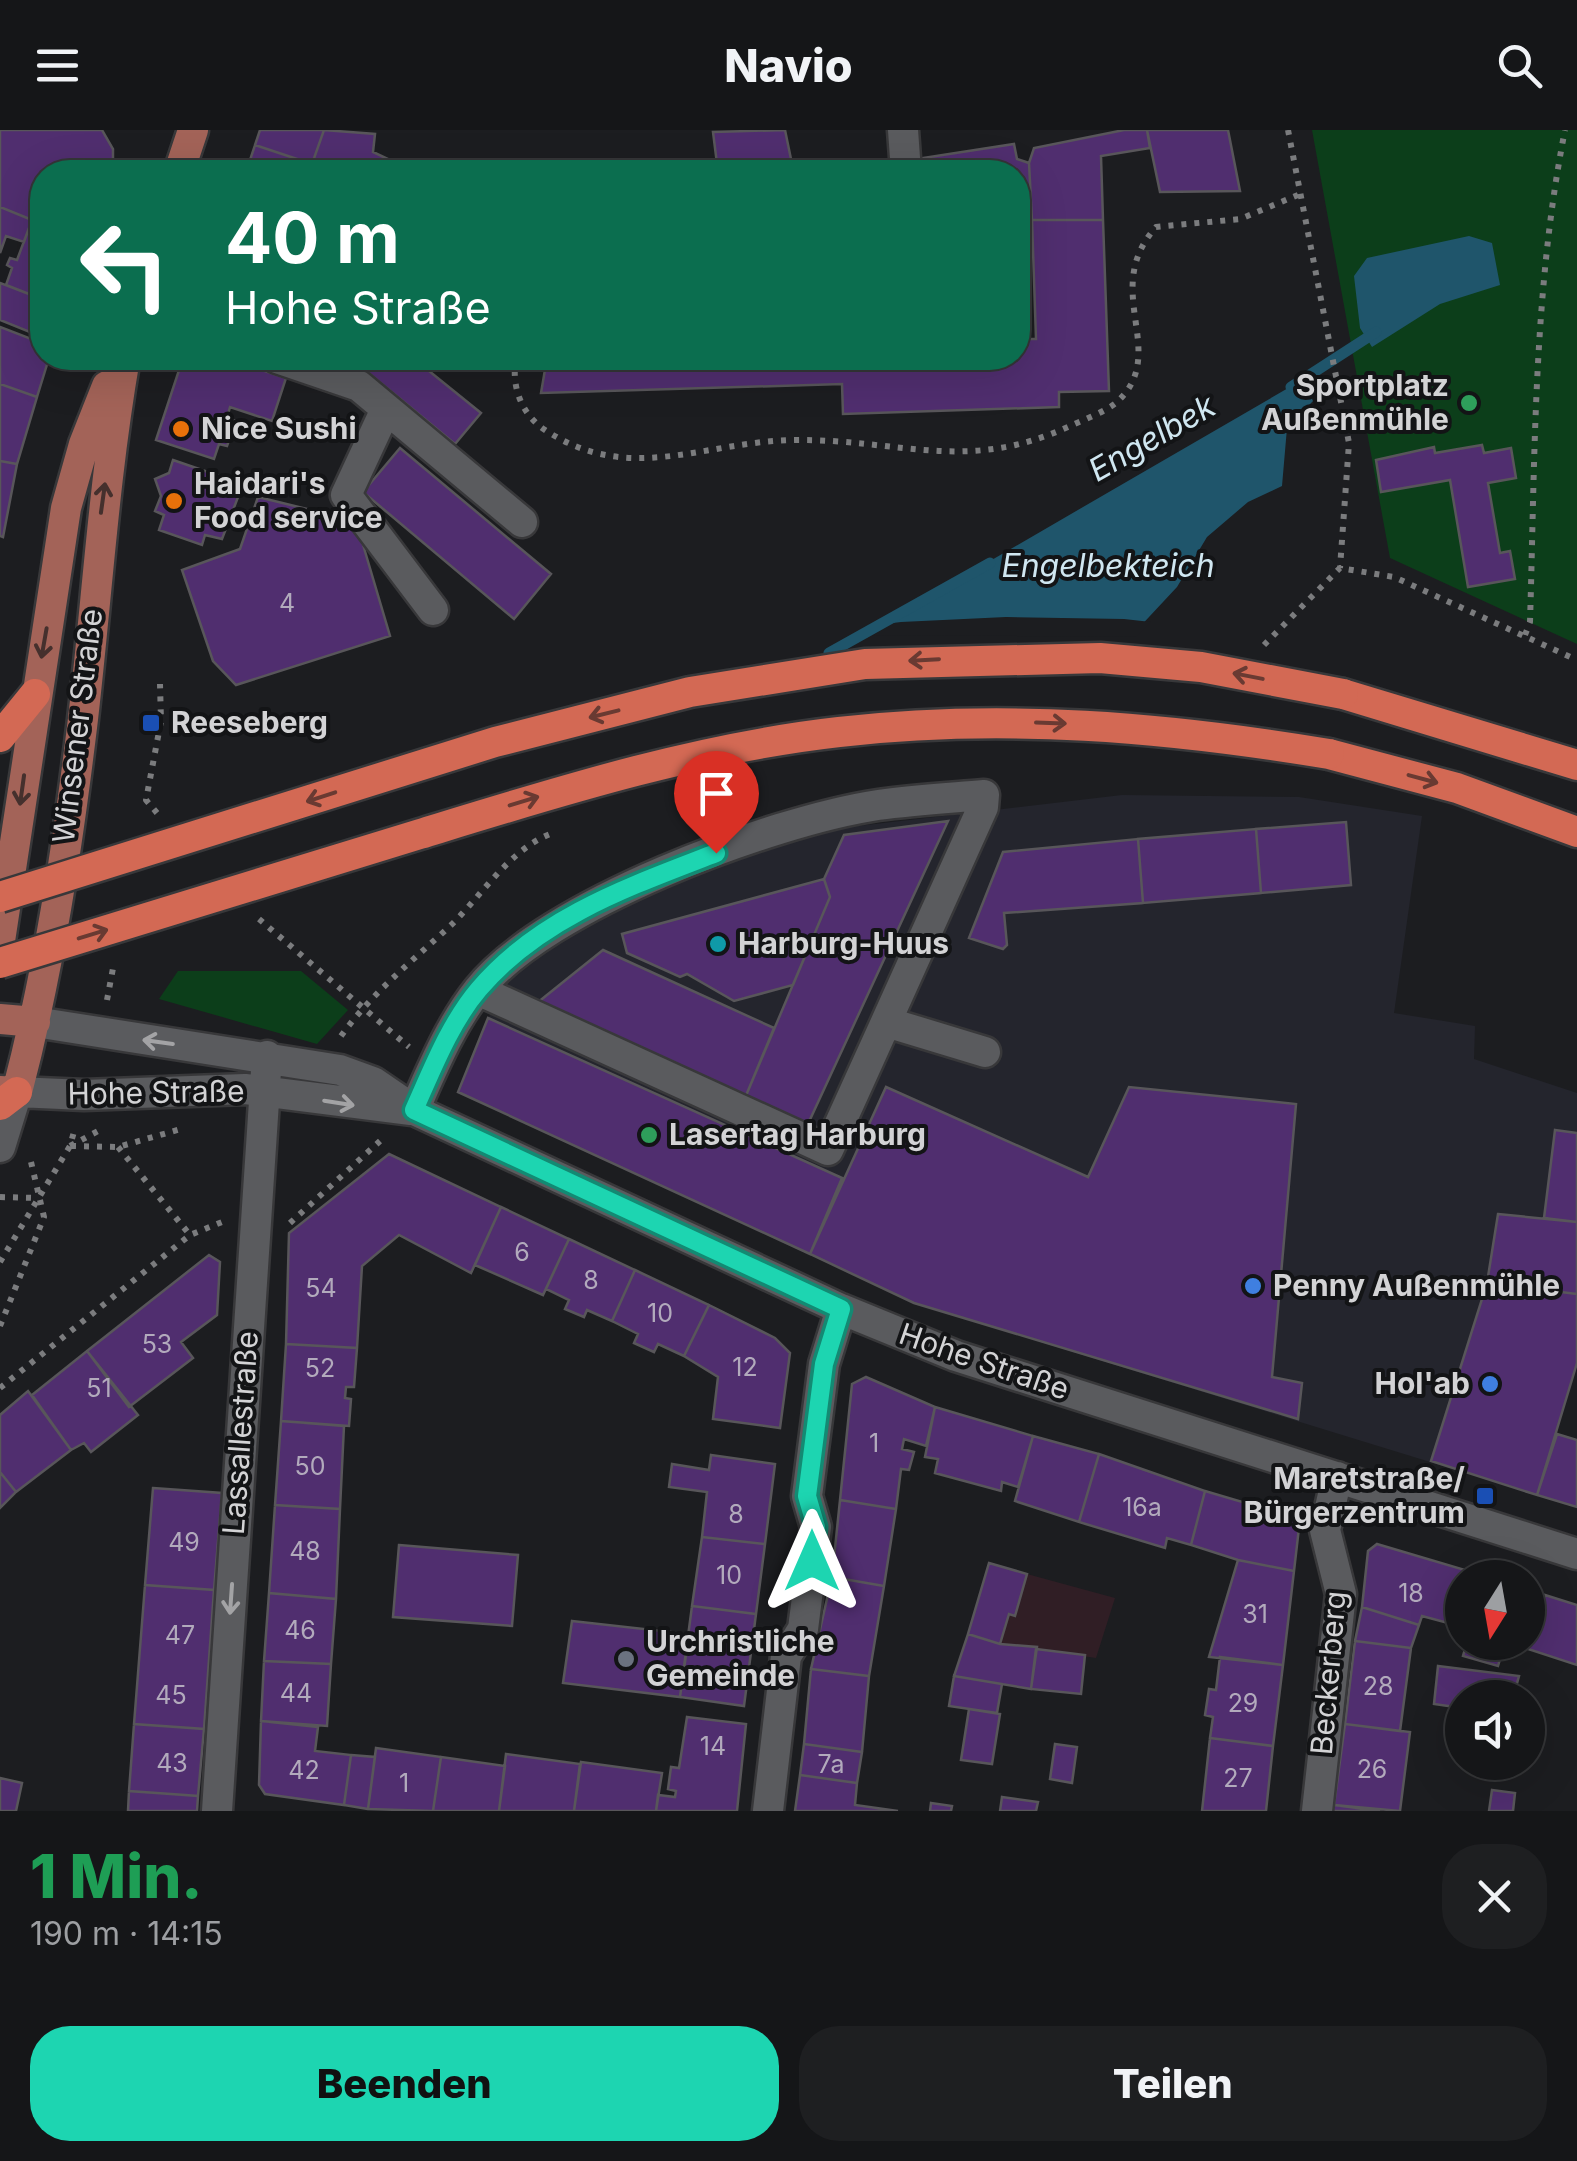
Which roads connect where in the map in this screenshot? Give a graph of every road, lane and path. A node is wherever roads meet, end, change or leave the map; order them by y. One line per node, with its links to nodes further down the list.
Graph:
1 (193, 130): 5 (main road)
2 (904, 130): 6 (street)
3 (1288, 130): 7 (path)
4 (1565, 130): 16 (path)
5 (183, 160)
6 (905, 160)
7 (1298, 195): 11 (path); 14 (path)
8 (116, 370): 17 (main road, Winsener Straße, one-way to 17)
9 (119, 370): 30 (main road, Winsener Straße, one-way to 9)
10 (312, 370): 12 (street)
11 (517, 370)
12 (386, 409): 13 (street); 15 (street)
13 (522, 522)
14 (1340, 568)
15 (433, 610)
16 (1525, 635)
17 (35, 694): 18 (highway); 24 (main road, Winsener Straße, one-way to 24)
18 (0, 738)
19 (1577, 765): 23 (highway, one-way to 23, bridge)
20 (146, 800): 21 (path)
21 (142, 819)
22 (1577, 832): 26 (highway, one-way to 22, bridge)
23 (0, 897)
24 (0, 941)
25 (116, 955): 32 (path)
26 (0, 963)
27 (478, 990): 31 (street); 31 (street); 35 (street)
28 (362, 1008): 35 (path)
29 (0, 1019): 30 (main road)
30 (35, 1022): 32 (street, Hohe Straße); 38 (main road, Winsener Straße)
31 (886, 1022): 33 (street)
32 (101, 1032): 34 (street, Hohe Straße, one-way to 32)
33 (985, 1052)
34 (267, 1056): 36 (street, Lassallestraße); 39 (street, Hohe Straße)
35 (433, 1067): 39 (street)
36 (264, 1092): 37 (street, Hohe Straße); 39 (street, Hohe Straße, one-way to 39); 46 (street, Lassallestraße)
37 (84, 1095): 38 (street, Hohe Straße); 41 (path)
38 (6, 1096): 43 (street)
39 (414, 1110): 46 (path); 49 (street, Hohe Straße)
40 (198, 1126): 42 (path)
41 (70, 1146): 42 (path); 45 (path)
42 (118, 1146): 47 (path)
43 (0, 1147)
44 (0, 1197): 45 (path)
45 (38, 1198): 48 (path); 50 (path)
46 (254, 1223): 47 (path); 54 (street, Lassallestraße, one-way to 54)
47 (190, 1235): 51 (path)
48 (0, 1262)
49 (841, 1309): 52 (street, Hohe Straße); 55 (street)
50 (0, 1326)
51 (0, 1388)
52 (1337, 1477): 53 (street, Hohe Straße); 56 (street, Beckerberg)
53 (1577, 1554)
54 (217, 1811)
55 (768, 1811)
56 (1317, 1811)

